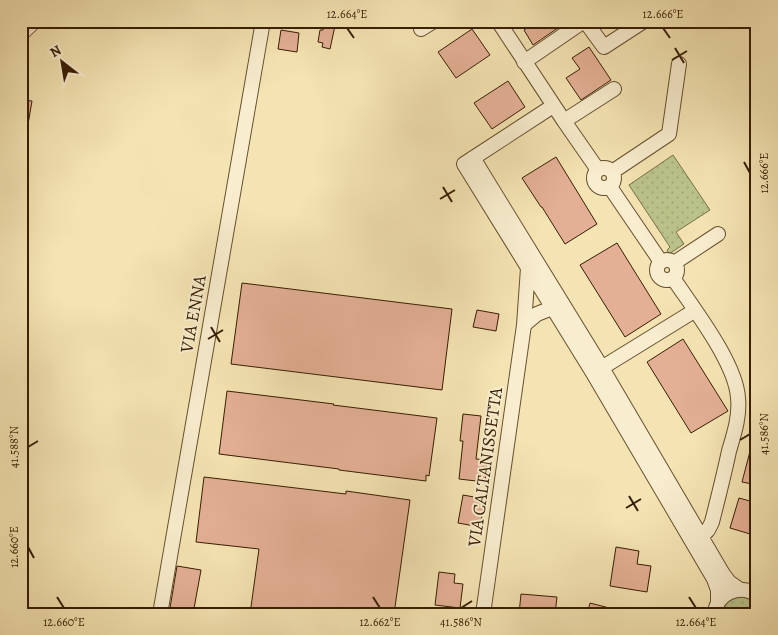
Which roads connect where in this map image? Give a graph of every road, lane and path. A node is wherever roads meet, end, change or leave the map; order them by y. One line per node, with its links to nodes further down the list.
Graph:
1 (35, 21): 8 (street)
2 (263, 21): 27 (street, VIA ENNA)
3 (434, 21): 7 (street)
4 (498, 21): 9 (street)
5 (584, 21): 6 (street); 9 (street)
6 (644, 21)
7 (422, 29)
8 (21, 34)
9 (524, 62): 12 (street)
10 (679, 64): 15 (street)
11 (614, 89): 13 (street)
12 (553, 106): 13 (street); 14 (street)
13 (564, 121): 15 (street)
14 (468, 161): 18 (street); 22 (street)
15 (605, 171): 17 (street)
16 (718, 234): 17 (street)
17 (668, 263): 20 (street)
18 (528, 268): 19 (street); 21 (street, VIA CALTANISSETTA)
19 (552, 308): 21 (street); 22 (street)
20 (694, 311): 22 (street); 23 (street)
21 (524, 325): 28 (street, VIA CALTANISSETTA)
22 (597, 371): 23 (street)
23 (697, 541): 24 (street); 26 (street)
24 (739, 589): 25 (street); 26 (street)
25 (757, 595)
26 (717, 608)
27 (160, 614)
28 (483, 614)

